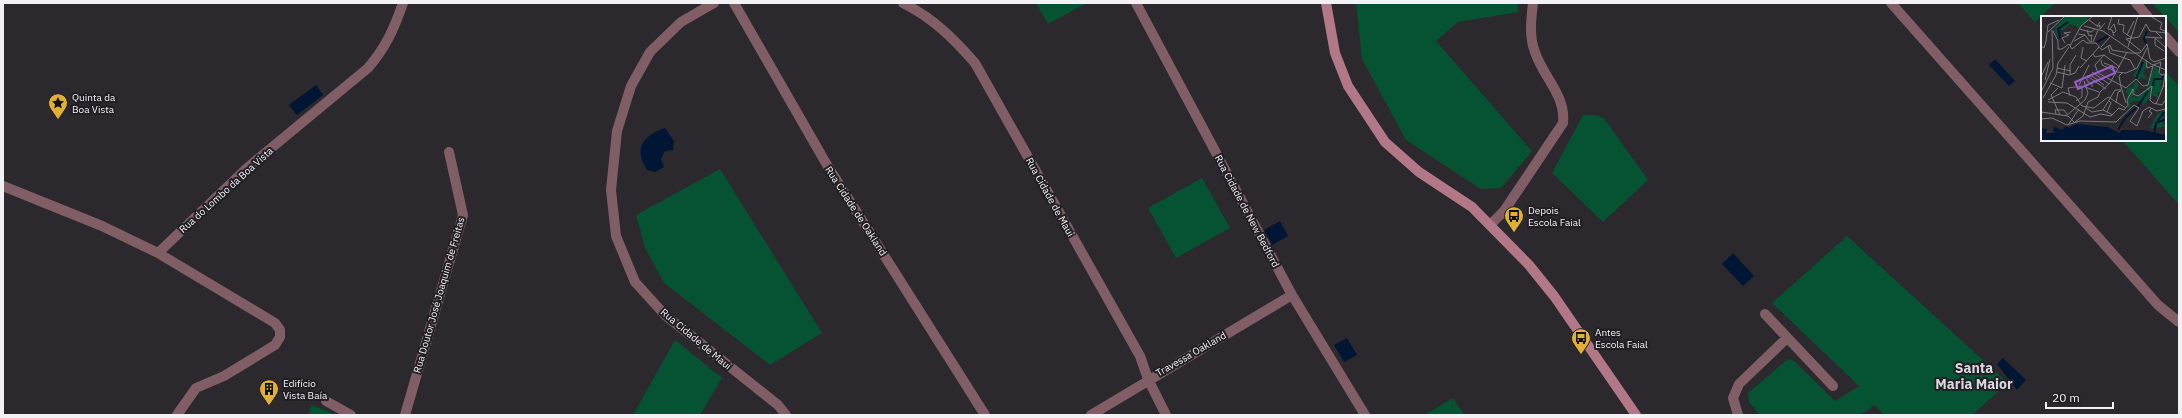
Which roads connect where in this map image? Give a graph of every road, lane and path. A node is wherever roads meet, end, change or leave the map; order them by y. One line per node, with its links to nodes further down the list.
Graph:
1 (403, 3): 16 (street, Rua do Lombo da Boa Vista)
2 (714, 3): 27 (street, Rua Cidade de Maui)
3 (734, 3): 28 (street, Rua Cidade de Oakland)
4 (903, 3): 21 (street, Rua Cidade de Maui)
5 (1136, 3): 17 (street, Rua Cidade de New Bedford)
6 (1326, 3): 15 (street)
7 (1533, 3): 15 (street)
8 (1892, 3): 19 (street)
9 (2136, 3): 10 (street)
10 (2147, 16)
11 (2166, 37): 12 (street)
12 (2179, 52)
13 (449, 152): 26 (street, Rua Doutor José Joaquim de Freitas)
14 (3, 186): 16 (street)
15 (1491, 224): 32 (street)
16 (158, 252): 24 (street)
17 (1292, 295): 21 (street, Travessa Oakland); 31 (street, Rua Cidade de New Bedford)
18 (1765, 314): 20 (street)
19 (2179, 322)
20 (1787, 338): 22 (street); 33 (street)
21 (1148, 379): 29 (street, Travessa Oakland); 30 (street, Rua Cidade de Maui)
22 (1833, 386)
23 (326, 401): 25 (street)
24 (177, 415)
25 (351, 415)
26 (405, 415)
27 (786, 415)
28 (985, 415)
29 (1091, 415)
30 (1166, 415)
31 (1365, 415)
32 (1636, 415)
33 (1738, 415)

